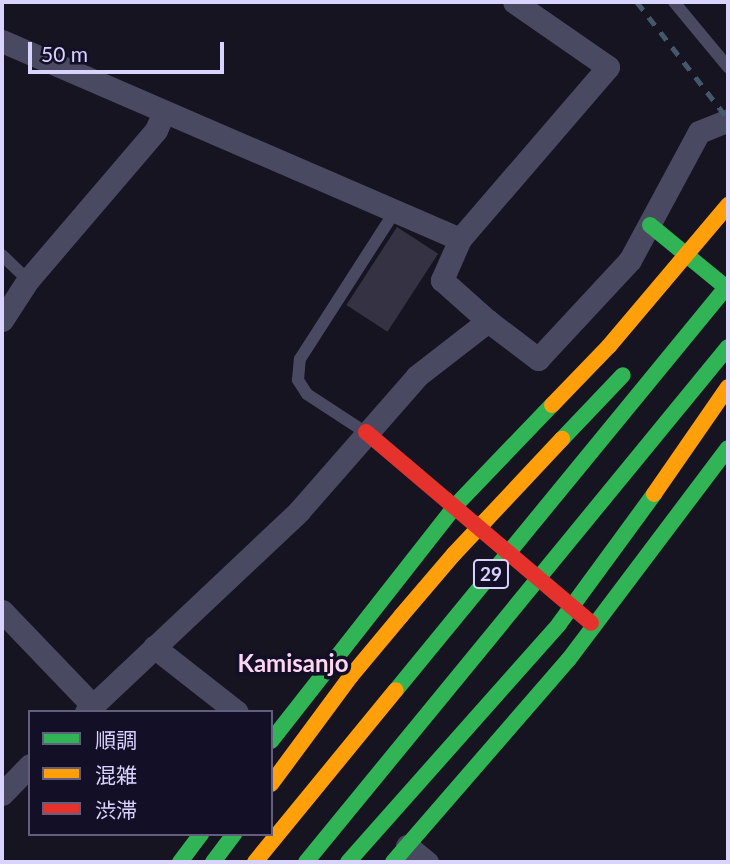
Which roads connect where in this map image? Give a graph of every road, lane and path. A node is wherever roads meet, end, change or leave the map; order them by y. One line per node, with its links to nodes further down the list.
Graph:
1 (514, 2): 10 (street)
2 (674, 2): 4 (lane)
3 (2, 41): 5 (street)
4 (728, 67)
5 (164, 112): 8 (street); 13 (street)
6 (728, 120): 9 (street)
7 (728, 205): 23 (main road)
8 (395, 211): 10 (street); 21 (lane)
9 (650, 225): 14 (main road); 17 (street)
10 (460, 239): 17 (street)
11 (2, 255): 13 (lane)
12 (728, 262): 15 (main road)
13 (28, 280): 16 (street)
14 (728, 287): 38 (main road, 29)
15 (700, 292)
16 (2, 320)
17 (488, 321): 21 (street)
18 (728, 346): 39 (main road, 29)
19 (635, 362): 31 (main road)
20 (728, 387): 40 (main road)
21 (366, 432): 23 (main road); 26 (street)
22 (728, 448): 25 (main road)
23 (456, 506): 25 (main road); 29 (main road)
24 (2, 611): 27 (street)
25 (595, 627): 35 (main road)
26 (154, 647): 27 (street); 28 (street)
27 (89, 709)
28 (234, 710)
29 (273, 738)
30 (28, 767): 32 (street)
31 (273, 781)
32 (3, 790)
33 (200, 836): 36 (main road)
34 (232, 836): 37 (main road)
35 (400, 854): 41 (street)
36 (180, 862)
37 (213, 862)
38 (255, 862)
39 (306, 862)
40 (348, 862)
41 (427, 862)

